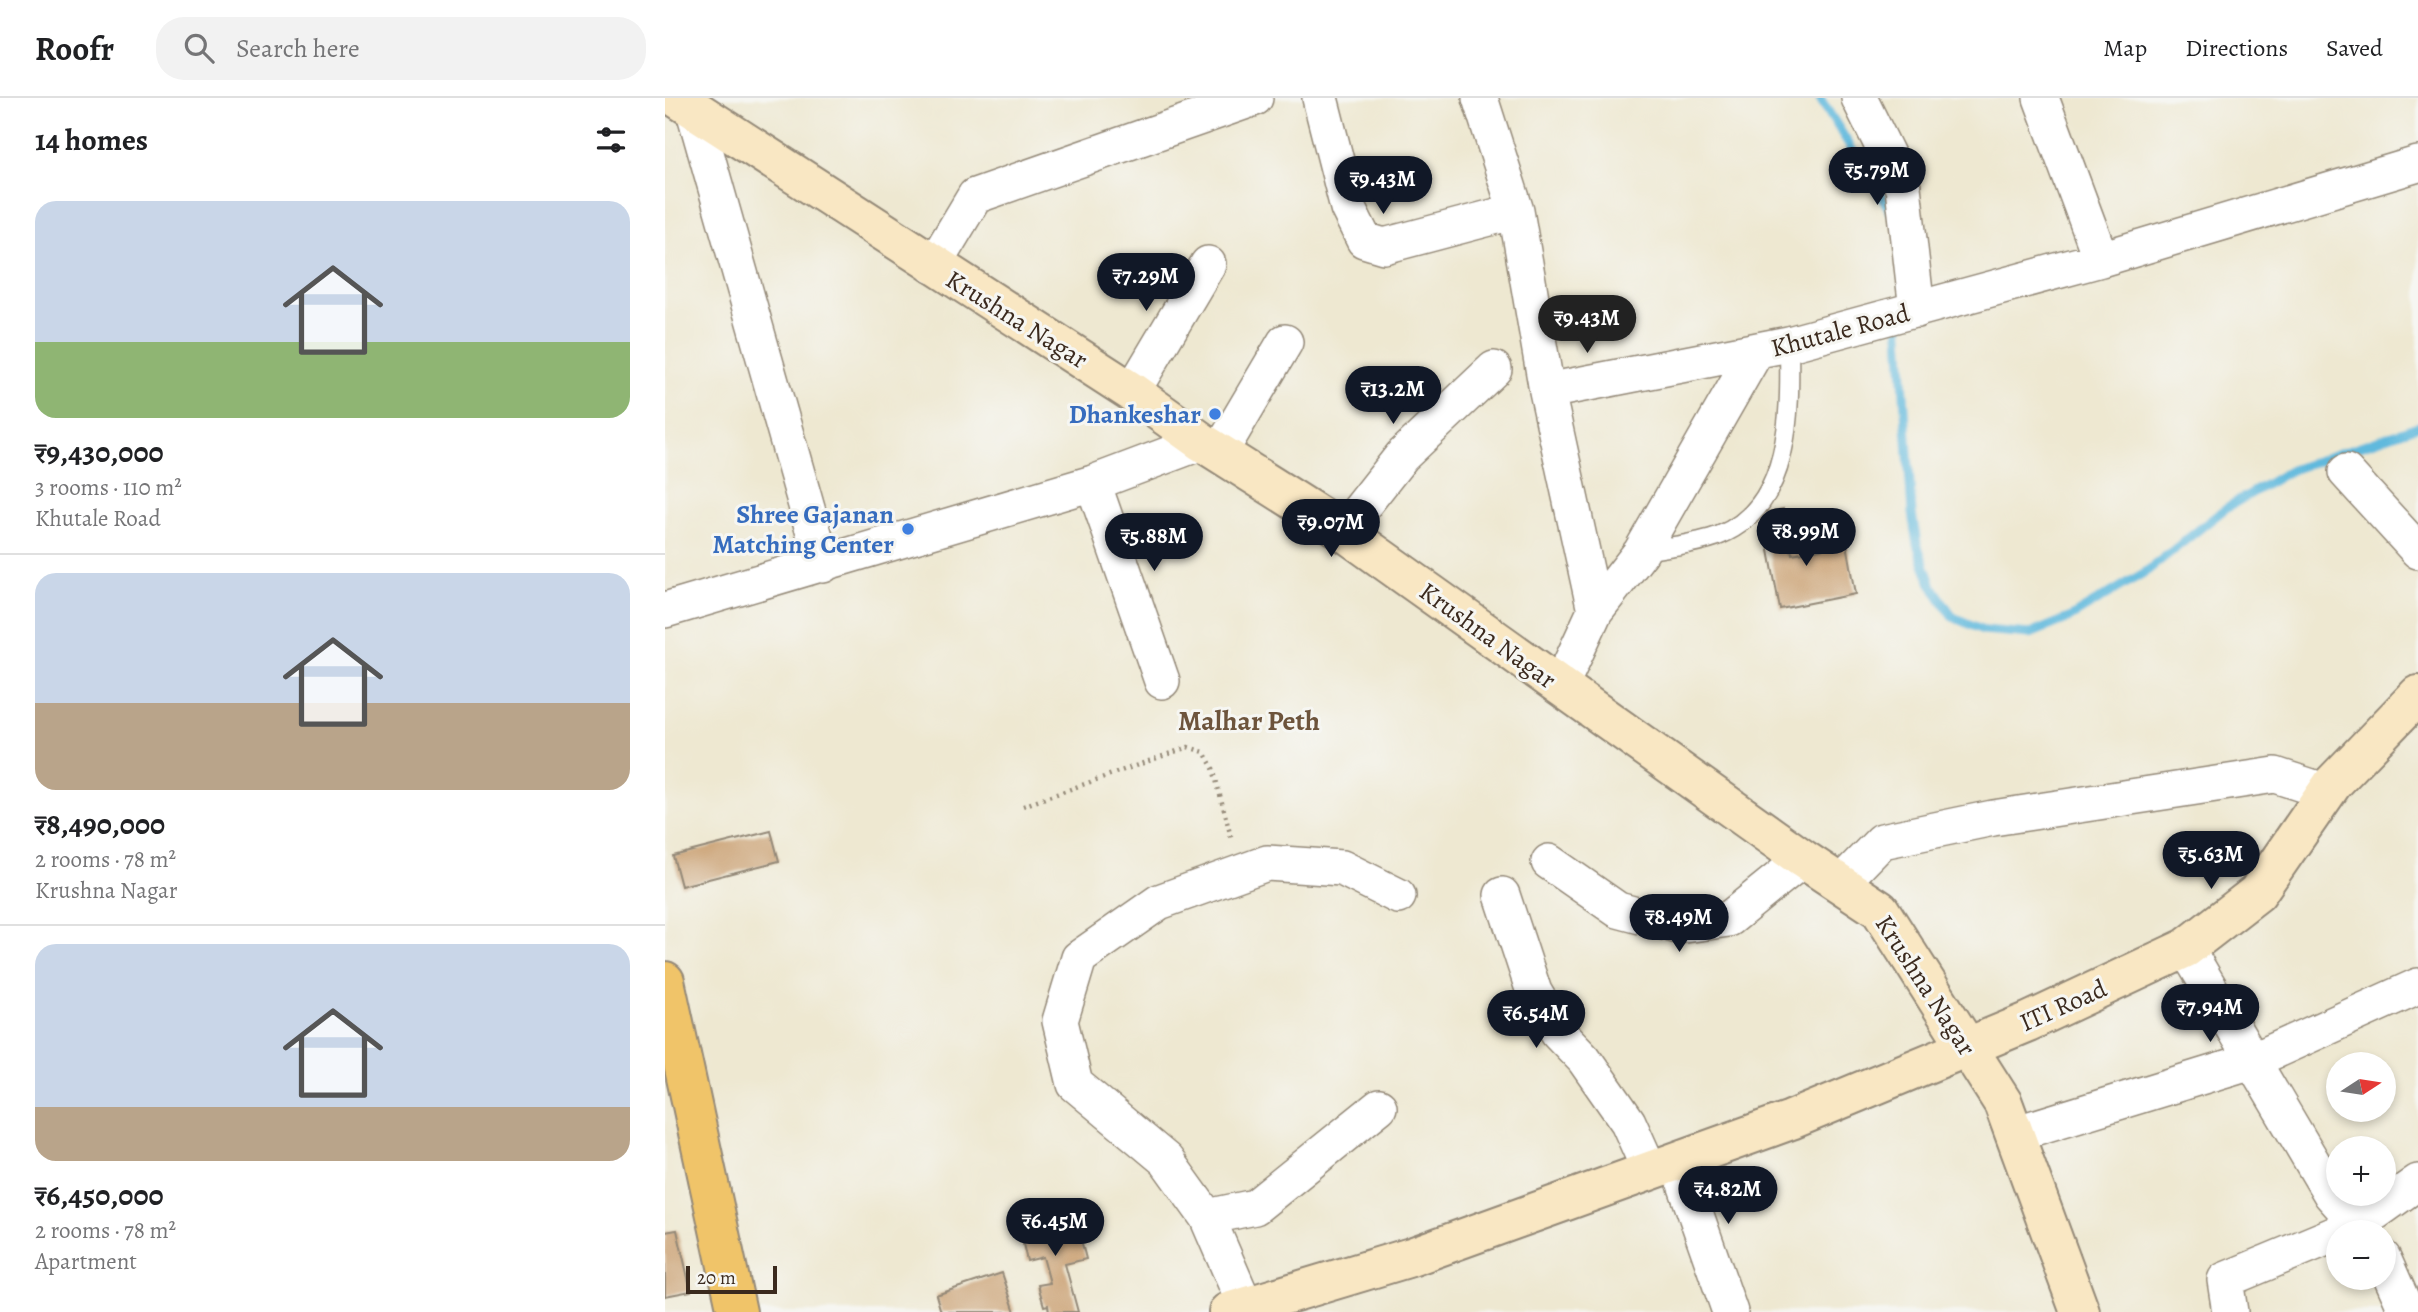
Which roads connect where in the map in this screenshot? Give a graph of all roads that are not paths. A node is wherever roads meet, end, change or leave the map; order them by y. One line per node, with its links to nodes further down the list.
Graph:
1 (1320, 98): 8 (street)
2 (1480, 98): 8 (street)
3 (1859, 98): 12 (street)
4 (2041, 98): 9 (street)
5 (1247, 99): 11 (street)
6 (685, 104): 11 (main road, Krushna Nagar); 25 (street)
7 (2418, 164): 9 (street, Khutale Road)
8 (1516, 211): 17 (street)
9 (2101, 259): 12 (street, Khutale Road)
10 (1208, 264): 18 (street)
11 (933, 266): 18 (main road, Krushna Nagar)
12 (1900, 314): 14 (street, Khutale Road)
13 (1285, 342): 19 (street)
14 (1789, 344): 15 (street, Khutale Road); 24 (lane)
15 (1755, 353): 17 (street, Khutale Road); 24 (street)
16 (1494, 369): 22 (street)
17 (1547, 391): 27 (street)
18 (1132, 392): 19 (main road, Krushna Nagar)
19 (1211, 447): 21 (street); 22 (main road, Krushna Nagar)
20 (2346, 472): 23 (street)
21 (1093, 483): 25 (street); 28 (street)
22 (1343, 531): 29 (main road, Krushna Nagar)
23 (2418, 551)
24 (1640, 552): 27 (street)
25 (823, 565): 26 (street)
26 (665, 610)
27 (1595, 611): 29 (street)
28 (1162, 681)
29 (1560, 687): 32 (main road, Krushna Nagar)
30 (2418, 695): 31 (main road, ITI Road)
31 (2327, 792): 34 (street); 37 (main road, ITI Road)
32 (1803, 859): 33 (street); 34 (main road, Krushna Nagar)
33 (1549, 862)
34 (1840, 884): 40 (main road, Krushna Nagar)
35 (1502, 895): 44 (street)
36 (1398, 896): 46 (street)
37 (2186, 948): 40 (main road, ITI Road); 41 (street)
38 (665, 981): 53 (main road)
39 (2418, 986): 41 (street)
40 (1968, 1047): 43 (main road, Krushna Nagar); 44 (main road, ITI Road)
41 (2252, 1061): 43 (street); 47 (street)
42 (1379, 1107): 46 (street)
43 (2014, 1134): 54 (main road, Krushna Nagar)
44 (1664, 1166): 51 (street); 52 (main road, ITI Road)
45 (2418, 1182): 48 (street)
46 (1207, 1217): 52 (street)
47 (2345, 1220)
48 (2365, 1220)
49 (2326, 1240): 55 (street)
50 (2396, 1287): 56 (street)
51 (1721, 1308)
52 (1241, 1310)
53 (737, 1312)
54 (2080, 1312)
55 (2230, 1312)
56 (2407, 1312)

